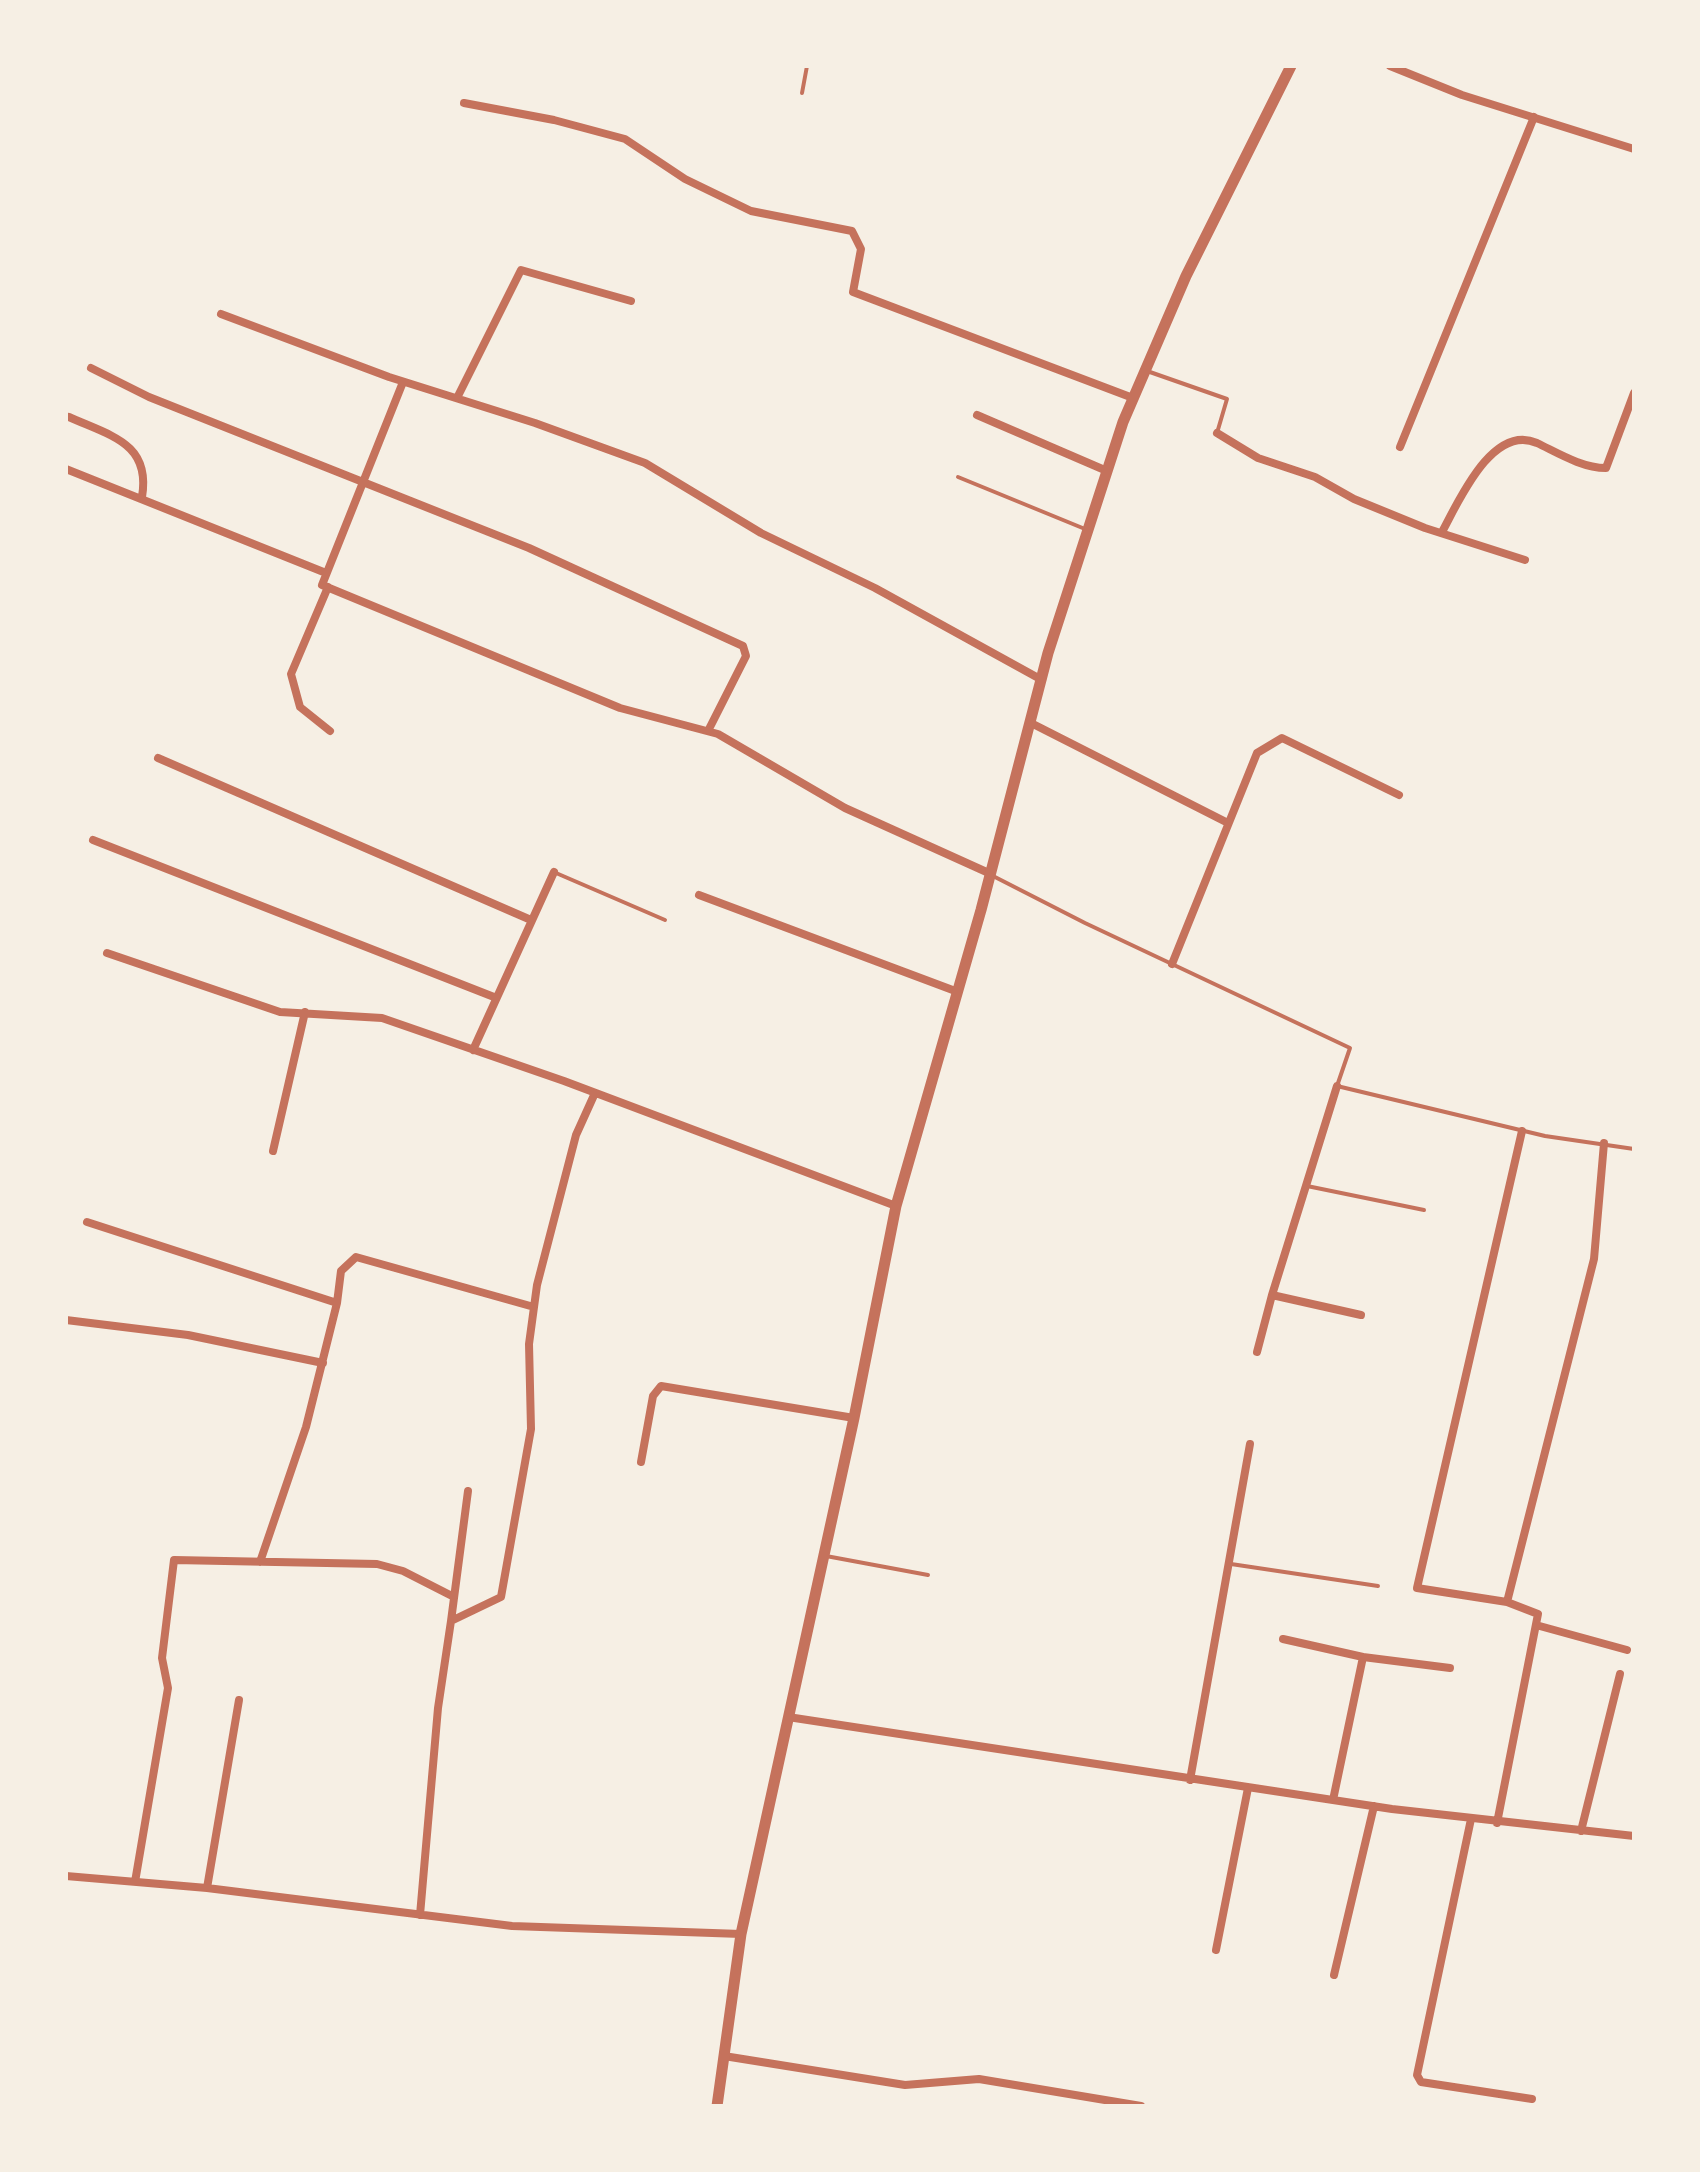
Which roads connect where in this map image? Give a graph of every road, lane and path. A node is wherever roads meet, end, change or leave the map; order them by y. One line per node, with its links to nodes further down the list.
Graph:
1 (807, 66): 4 (lane)
2 (1291, 66): 11 (street)
3 (1390, 66): 6 (street)
4 (802, 93)
5 (464, 103): 15 (street)
6 (1534, 117): 7 (street); 19 (street)
7 (1634, 149)
8 (631, 301): 14 (street)
9 (221, 314): 12 (street)
10 (91, 368): 23 (street)
11 (1145, 370): 15 (street); 18 (lane)
12 (403, 382): 14 (street); 23 (street)
13 (1634, 393): 26 (street)
14 (457, 398): 30 (street)
15 (1133, 398): 21 (street)
16 (977, 415): 21 (street)
17 (69, 417): 24 (street)
18 (1217, 433): 26 (street)
19 (1400, 447)
20 (66, 469): 24 (street)
21 (1107, 471): 25 (street)
22 (958, 477): 25 (lane)
23 (364, 480): 28 (street); 33 (street)
24 (142, 497): 28 (street)
25 (1087, 530): 30 (street)
26 (1442, 532): 27 (street)
27 (1525, 560)
28 (326, 573): 29 (street)
29 (328, 587): 32 (street); 33 (street)
30 (1042, 680): 31 (street)
31 (1031, 723): 36 (street); 39 (street)
32 (330, 731)
33 (708, 731): 39 (street)
34 (158, 758): 41 (street)
35 (1399, 795): 36 (street)
36 (1228, 823): 44 (street)
37 (93, 840): 46 (street)
38 (554, 872): 41 (street); 42 (lane)
39 (991, 874): 44 (lane); 45 (street)
40 (699, 895): 45 (street)
41 (531, 920): 46 (street)
42 (665, 920)
43 (107, 953): 47 (street)
44 (1172, 964): 49 (lane)
45 (958, 992): 56 (street)
46 (494, 997): 48 (street)
47 (305, 1012): 48 (street); 54 (street)
48 (473, 1050): 50 (street)
49 (1337, 1086): 51 (lane); 55 (street)
50 (595, 1093): 56 (street); 61 (street)
51 (1522, 1131): 52 (lane); 76 (street)
52 (1604, 1143): 53 (lane); 76 (street)
53 (1634, 1149)
54 (273, 1151)
55 (1307, 1186): 57 (lane); 59 (street)
56 (896, 1206): 66 (street)
57 (1424, 1210)
58 (87, 1222): 60 (street)
59 (1272, 1295): 62 (street); 64 (street)
60 (337, 1303): 61 (street); 65 (street)
61 (534, 1307): 77 (street)
62 (1361, 1315)
63 (66, 1320): 65 (street)
64 (1257, 1352)
65 (323, 1363): 71 (street)
66 (854, 1418): 68 (street); 70 (street)
67 (1250, 1444): 72 (street)
68 (641, 1462)
69 (468, 1491): 75 (street)
70 (824, 1555): 73 (lane); 85 (street)
71 (260, 1562): 75 (street); 95 (street)
72 (1228, 1563): 74 (lane); 86 (street)
73 (928, 1575)
74 (1378, 1586)
75 (454, 1597): 77 (street)
76 (1507, 1602): 78 (street)
77 (451, 1621): 97 (street)
78 (1536, 1625): 80 (street); 91 (street)
79 (1283, 1639): 81 (street)
80 (1627, 1650)
81 (1363, 1657): 82 (street); 88 (street)
82 (1450, 1668)
83 (1620, 1674): 92 (street)
84 (239, 1700): 96 (street)
85 (788, 1717): 86 (street); 98 (street)
86 (1190, 1780): 87 (street)
87 (1248, 1788): 88 (street); 99 (street)
88 (1333, 1800): 89 (street)
89 (1374, 1806): 90 (street); 100 (street)
90 (1471, 1819): 91 (street); 102 (street)
91 (1497, 1823): 92 (street)
92 (1581, 1831): 93 (street)
93 (1634, 1836)
94 (66, 1876): 95 (street)
95 (135, 1882): 96 (street)
96 (207, 1888): 97 (street)
97 (420, 1915): 98 (street)
98 (741, 1934): 101 (street)
99 (1216, 1950)
100 (1334, 1975)
101 (724, 2056): 103 (street); 104 (street)
102 (1532, 2099)
103 (717, 2106)
104 (1141, 2106)

